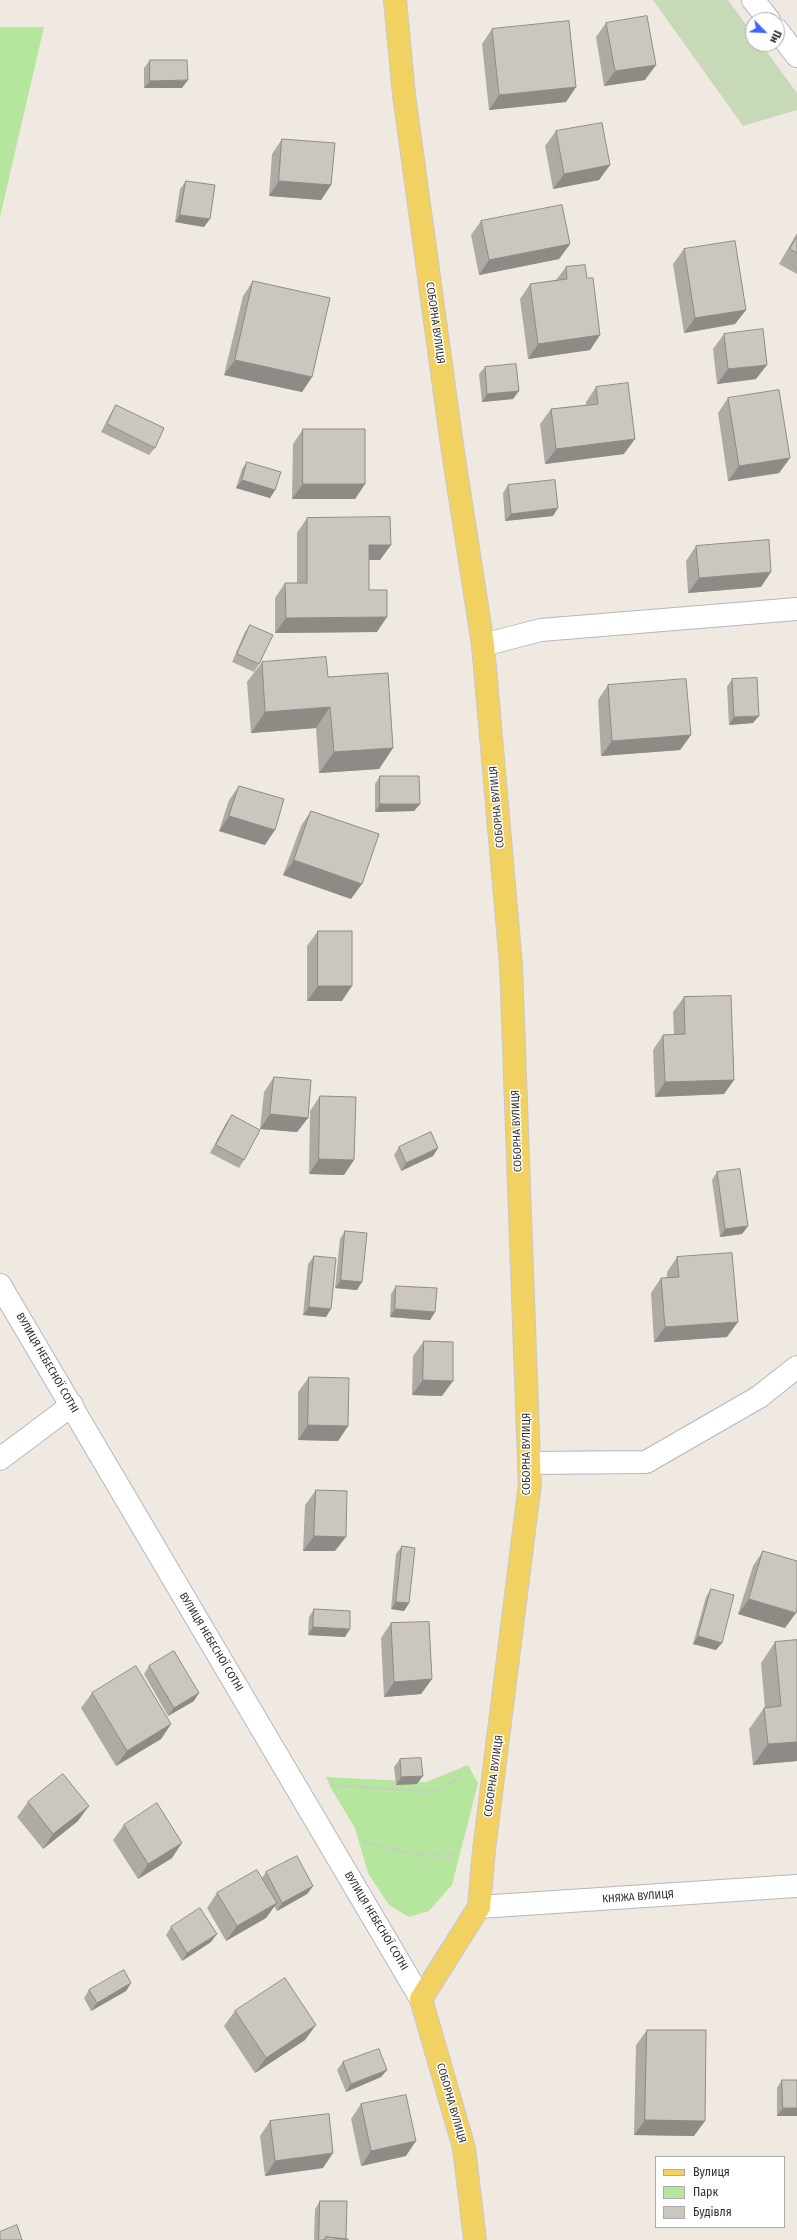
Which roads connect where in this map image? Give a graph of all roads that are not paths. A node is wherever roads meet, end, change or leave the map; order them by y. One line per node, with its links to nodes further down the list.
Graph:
1 (395, 0): 7 (main road, СОБОРНА ВУЛИЦЯ)
2 (753, 0): 3 (street)
3 (763, 12)
4 (785, 40): 5 (street)
5 (797, 56)
6 (797, 609): 7 (street)
7 (483, 644): 12 (main road, СОБОРНА ВУЛИЦЯ)
8 (0, 1285): 10 (street, ВУЛИЦЯ НЕБЕСНОЇ СОТНІ)
9 (797, 1367): 12 (street)
10 (72, 1405): 11 (street); 15 (street, ВУЛИЦЯ НЕБЕСНОЇ СОТНІ)
11 (0, 1459)
12 (529, 1463): 14 (main road, СОБОРНА ВУЛИЦЯ)
13 (797, 1886): 14 (street, КНЯЖА ВУЛИЦЯ)
14 (479, 1906): 15 (main road, СОБОРНА ВУЛИЦЯ)
15 (421, 1999): 16 (main road, СОБОРНА ВУЛИЦЯ)
16 (475, 2240)

